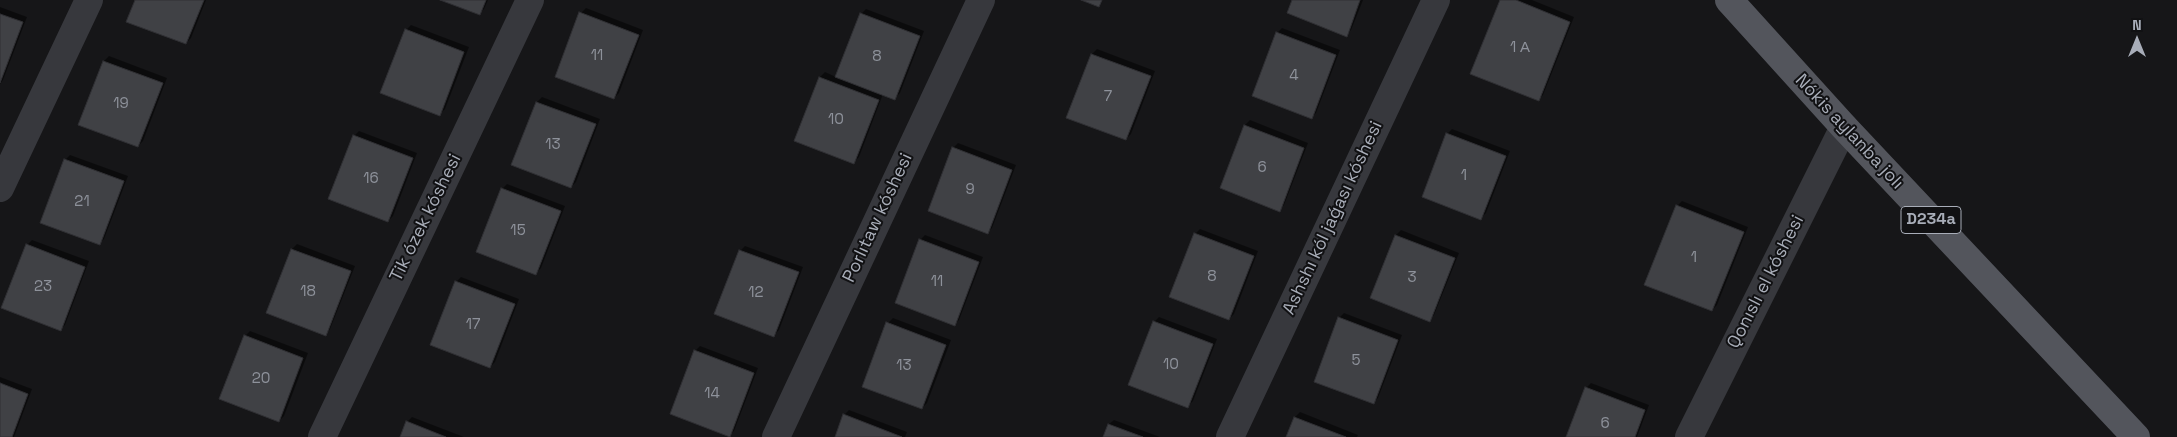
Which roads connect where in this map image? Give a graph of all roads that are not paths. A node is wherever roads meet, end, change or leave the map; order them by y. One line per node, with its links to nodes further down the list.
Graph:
1 (88, 0): 7 (street)
2 (530, 0): 8 (street, Tik ózek kóshesi)
3 (981, 0): 9 (street, Porlıtaw kóshesi)
4 (1436, 0): 10 (street, Ashshı kól jaǵası kóshesi)
5 (1729, 0): 6 (main road, Nókis aylanba jolı / D234a)
6 (1844, 127): 11 (street, Qonıslı el kóshesi); 12 (main road, Nókis aylanba jolı / D234a)
7 (0, 188)
8 (322, 437)
9 (776, 437)
10 (1230, 437)
11 (1689, 437)
12 (2136, 437)

